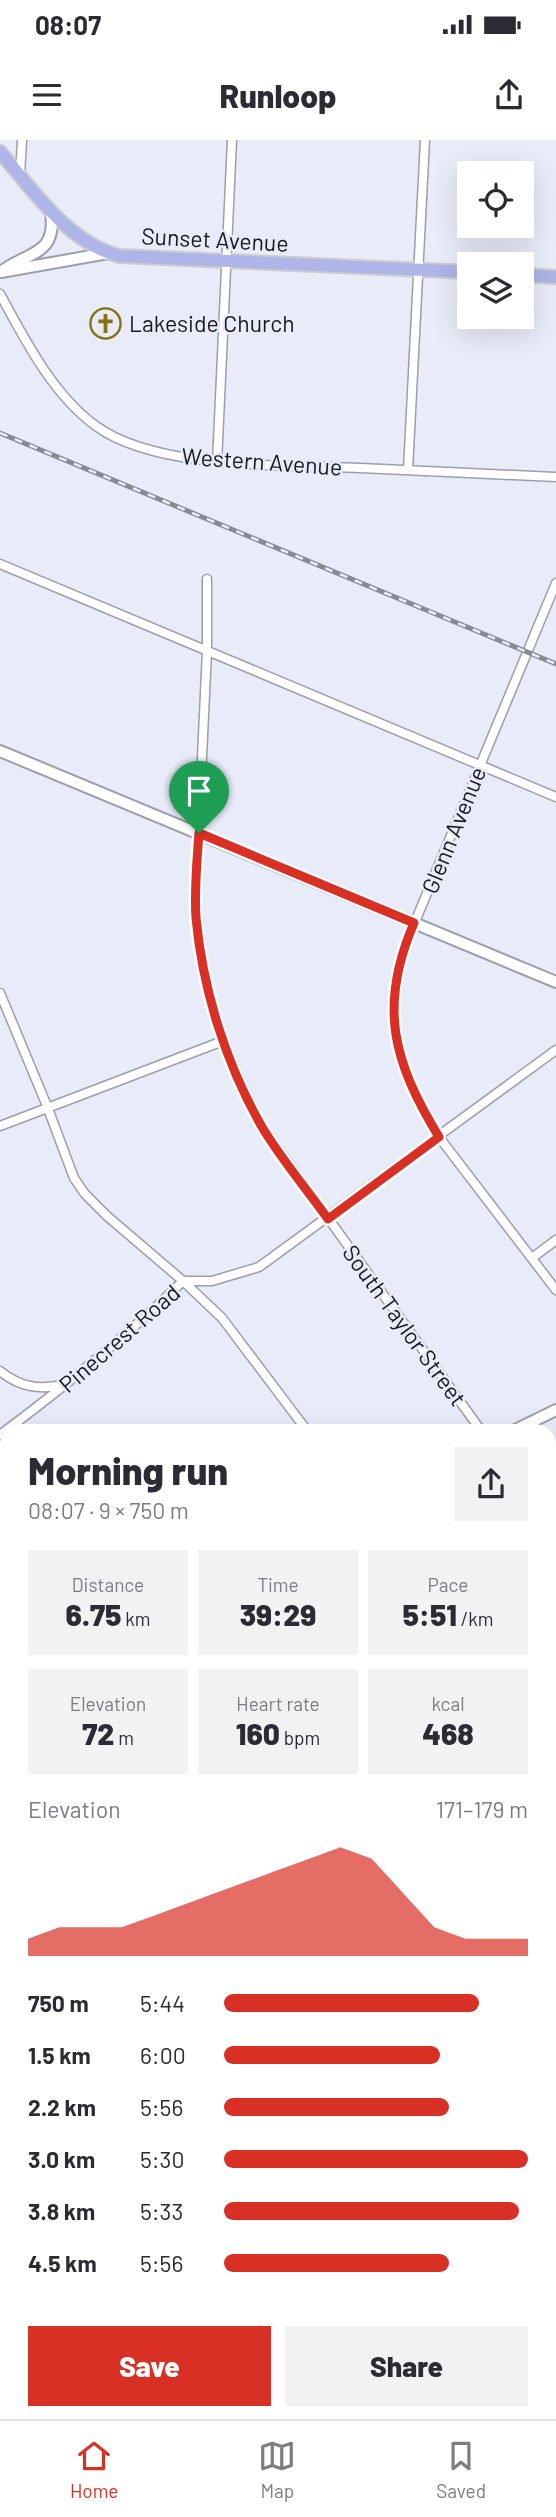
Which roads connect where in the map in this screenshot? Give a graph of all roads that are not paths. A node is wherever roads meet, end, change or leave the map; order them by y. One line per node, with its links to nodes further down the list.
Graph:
1 (22, 140): 5 (street)
2 (232, 140): 8 (street)
3 (425, 140): 9 (street)
4 (0, 152): 5 (main road, Sunset Avenue)
5 (20, 175): 6 (main road, Sunset Avenue)
6 (51, 212): 7 (main road, Sunset Avenue); 11 (street)
7 (108, 253): 8 (main road, Sunset Avenue); 11 (street)
8 (225, 260): 9 (main road, Sunset Avenue); 15 (street)
9 (418, 269): 10 (main road, Sunset Avenue); 16 (street)
10 (457, 271)
11 (1, 272)
12 (534, 276): 13 (main road)
13 (556, 277)
14 (0, 294): 15 (street, Western Avenue)
15 (218, 463): 16 (street, Western Avenue)
16 (408, 470): 17 (street, Western Avenue)
17 (556, 477)
18 (0, 564): 21 (street)
19 (207, 579): 21 (street, South Taylor Street)
20 (556, 583): 23 (street, Glenn Avenue)
21 (207, 651): 23 (street); 25 (street, South Taylor Street)
22 (0, 751): 25 (street)
23 (480, 765): 24 (street); 26 (street, Glenn Avenue)
24 (556, 797)
25 (199, 833): 26 (street); 29 (street, South Taylor Street)
26 (414, 923): 27 (street); 33 (street, Glenn Avenue)
27 (556, 982)
28 (0, 993): 31 (street)
29 (223, 1041): 31 (street); 34 (street, South Taylor Street)
30 (556, 1051): 33 (street, Pinecrest Road)
31 (47, 1106): 32 (street); 37 (street)
32 (0, 1126)
33 (439, 1137): 34 (street, Pinecrest Road); 36 (street, Glenn Avenue)
34 (328, 1219): 37 (street, Pinecrest Road); 44 (street, South Taylor Street)
35 (556, 1240): 36 (street)
36 (533, 1258): 38 (street, Glenn Avenue)
37 (183, 1281): 40 (street, Pinecrest Road); 43 (street)
38 (556, 1290)
39 (0, 1371): 40 (street)
40 (66, 1385): 42 (street, Pinecrest Road)
41 (556, 1410): 45 (street)
42 (13, 1424)
43 (302, 1424)
44 (476, 1424)
45 (527, 1424)

